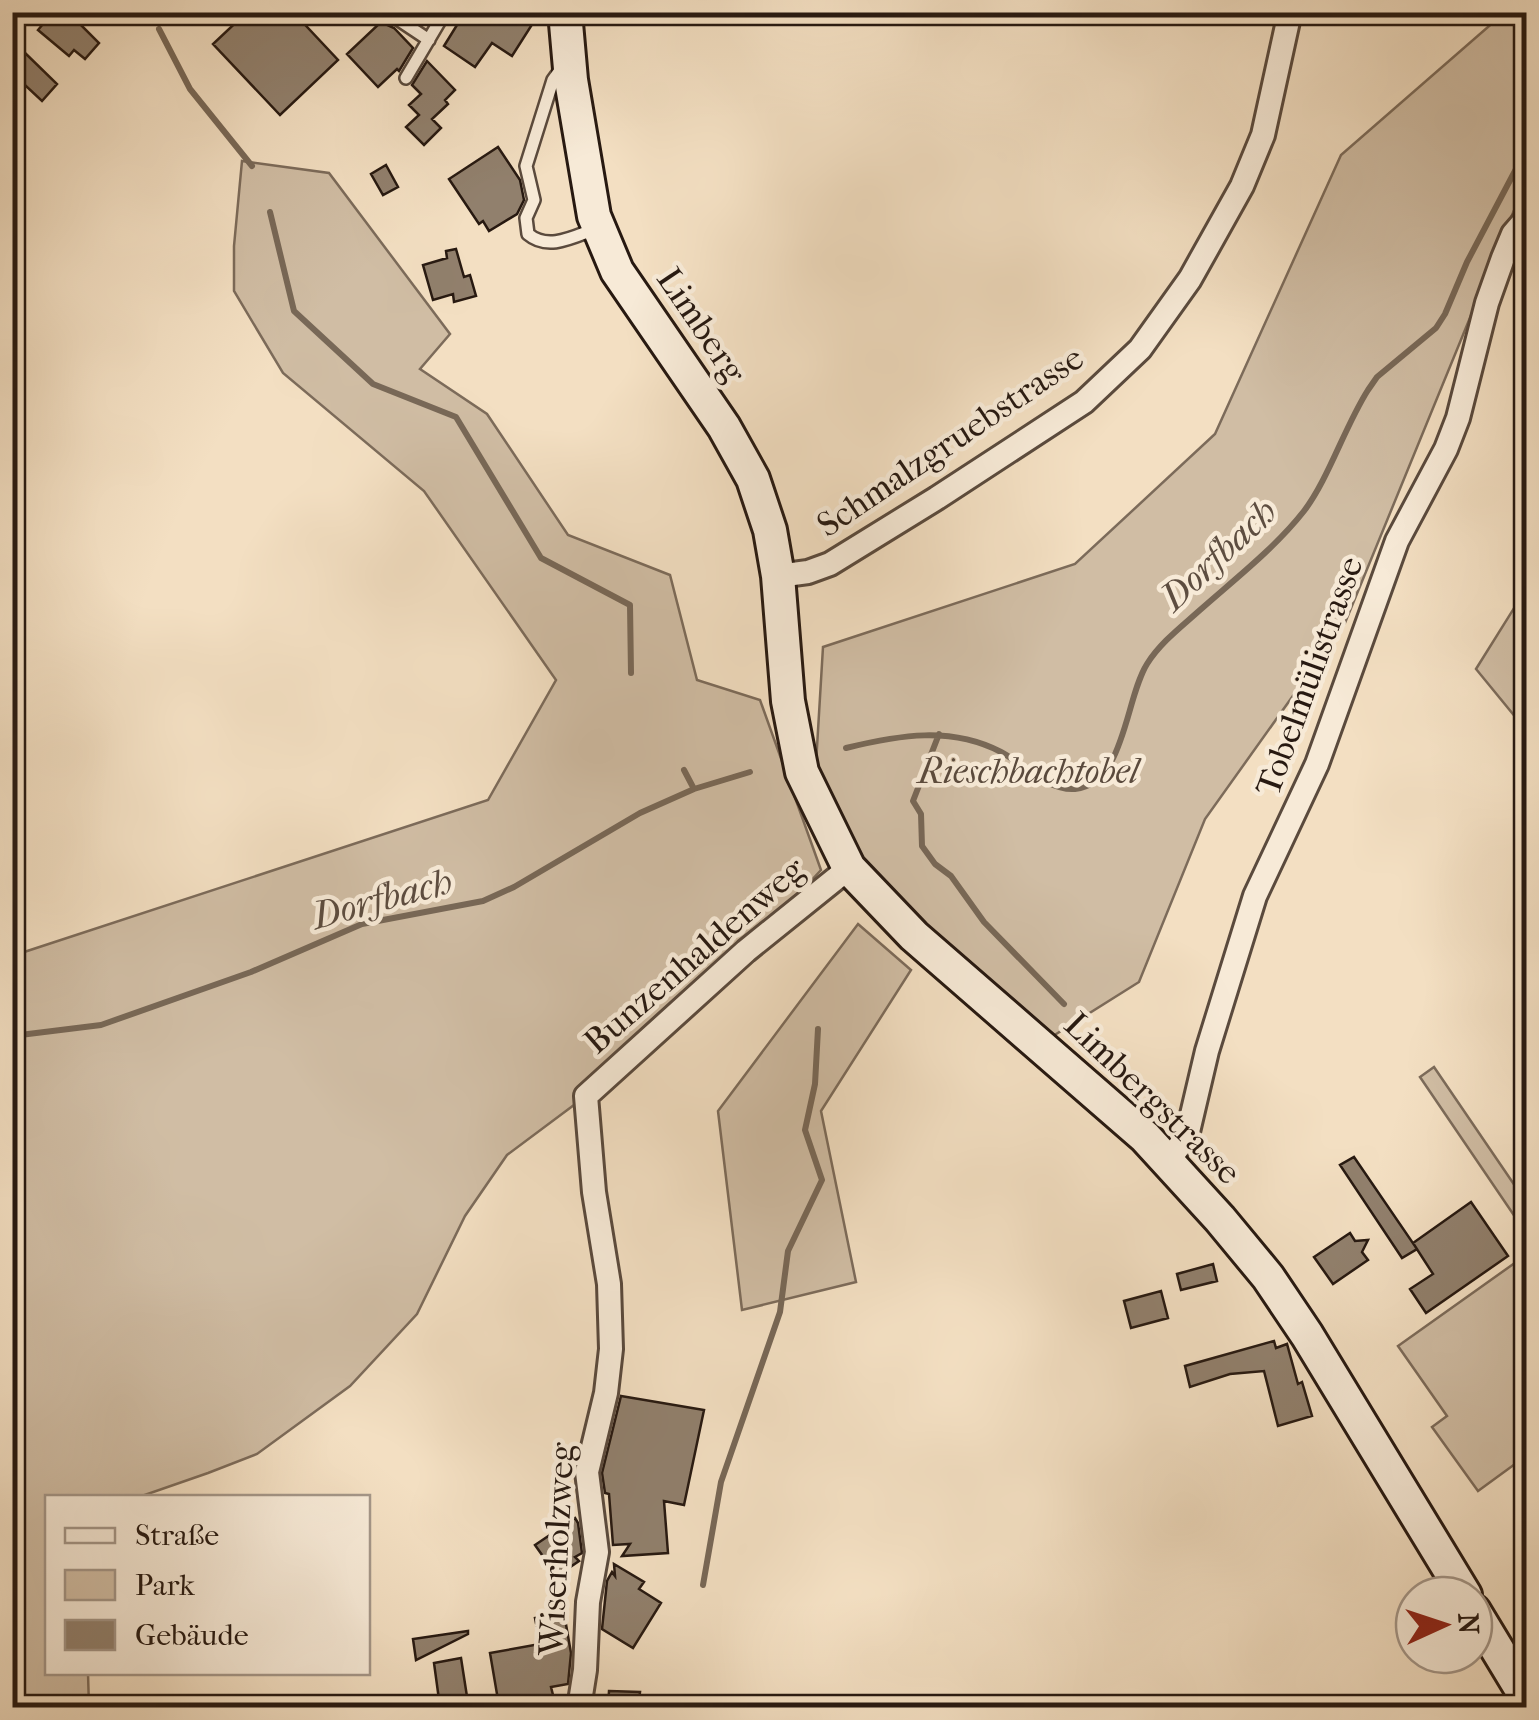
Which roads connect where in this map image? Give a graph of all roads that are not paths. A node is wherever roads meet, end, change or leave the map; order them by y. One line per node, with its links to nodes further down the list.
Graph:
1 (379, 12): 5 (lane)
2 (445, 12): 5 (lane)
3 (564, 12): 6 (street, Limberg)
4 (1290, 12): 10 (street, Schmalzgruebstrasse)
5 (428, 40): 7 (lane)
6 (569, 57): 9 (street, Limberg); 9 (lane)
7 (406, 78)
8 (1526, 219): 14 (street, Tobelmülistrasse)
9 (598, 228): 10 (street, Limberg)
10 (778, 576): 11 (street, Limberg)
11 (785, 678): 12 (street, Limbergstrasse)
12 (849, 868): 13 (street, Bunzenhaldenweg); 14 (street, Limbergstrasse)
13 (586, 1096): 18 (street, Wiserholzweg)
14 (1168, 1162): 15 (street, Limbergstrasse)
15 (1452, 1575)
16 (1494, 1644): 17 (street)
17 (1526, 1698): 19 (lane)
18 (579, 1708)
19 (1515, 1708)

